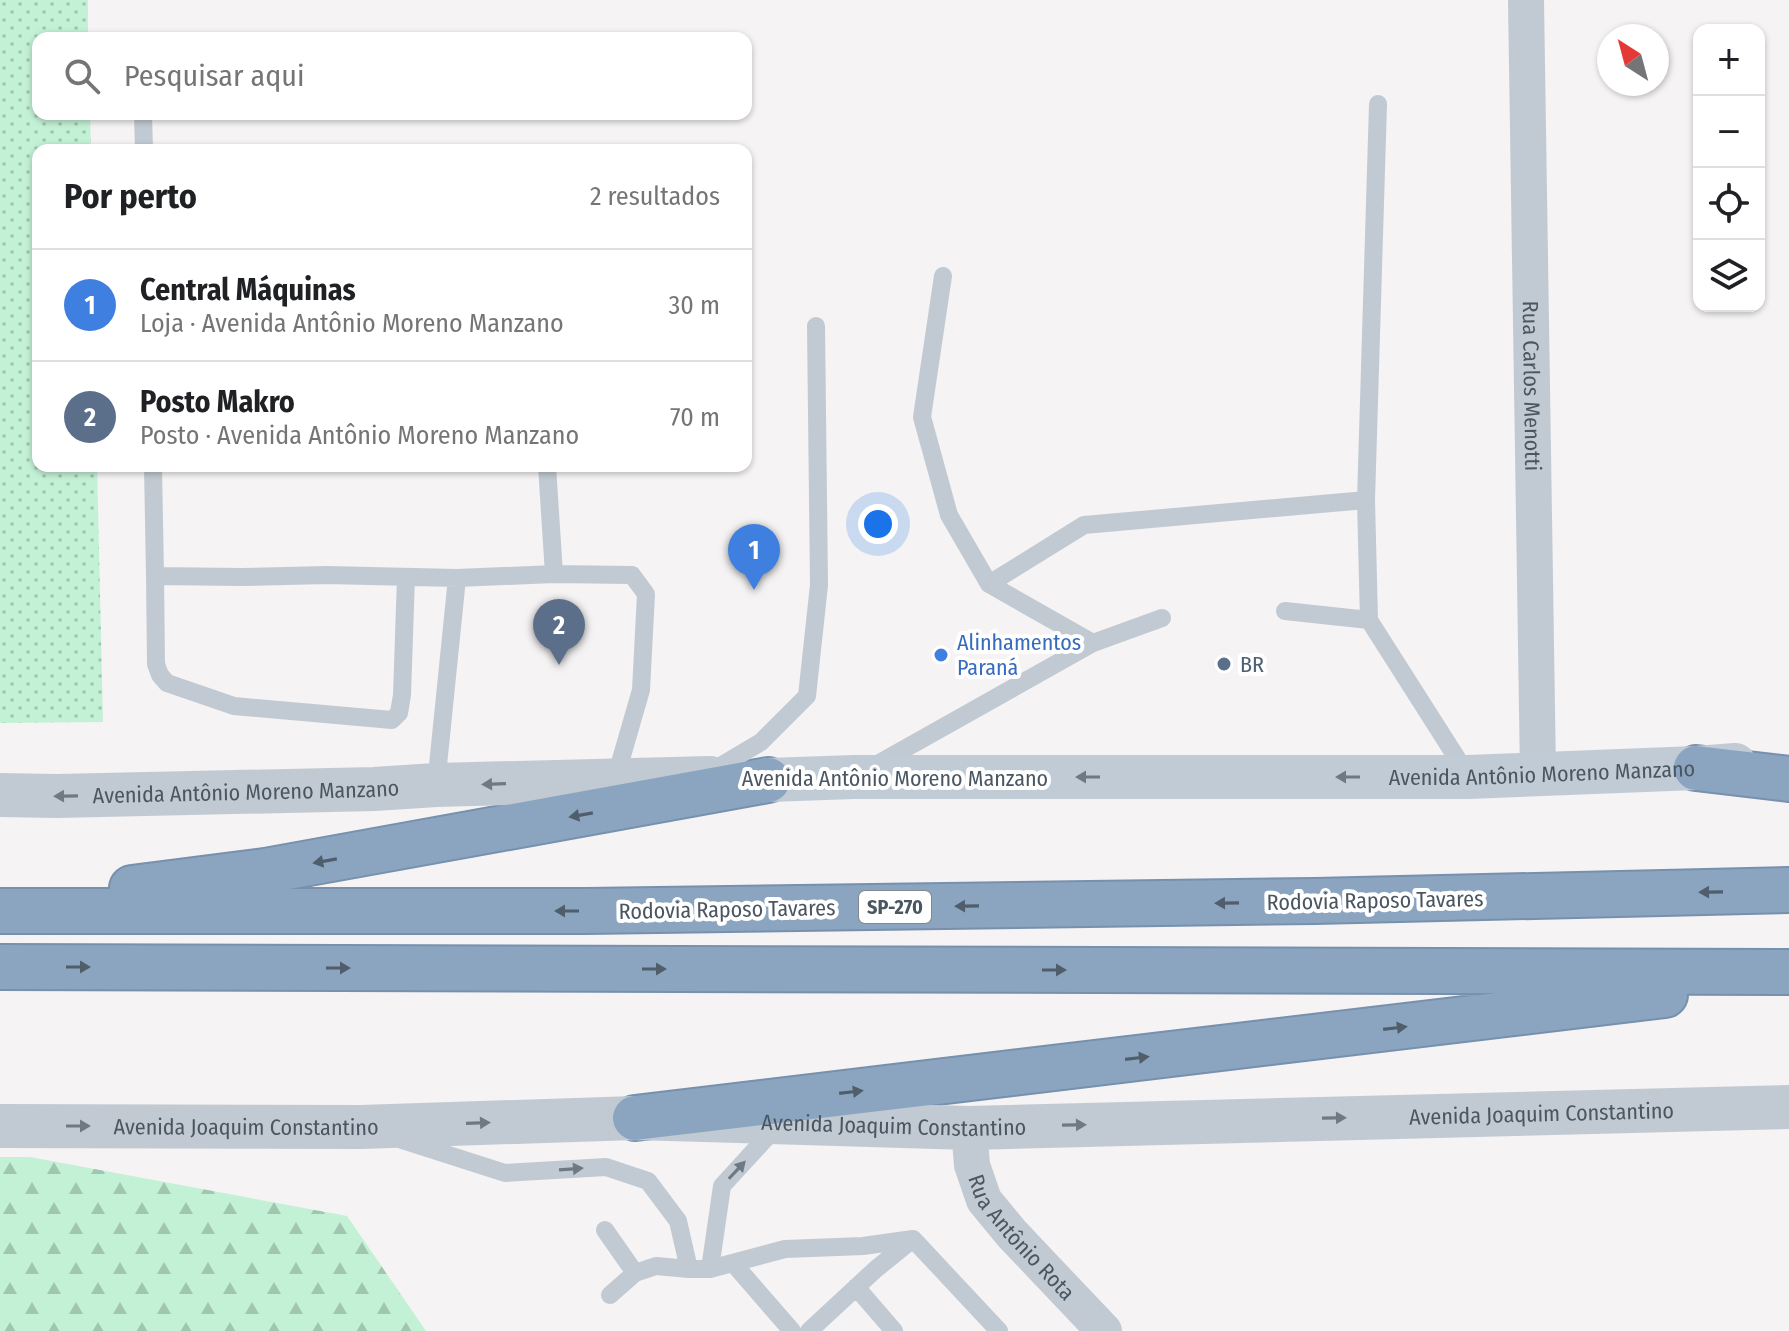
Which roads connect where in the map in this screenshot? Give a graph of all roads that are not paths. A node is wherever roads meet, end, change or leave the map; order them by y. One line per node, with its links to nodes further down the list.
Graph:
1 (1526, 0): 21 (street, Rua Carlos Menotti)
2 (1378, 104): 9 (lane)
3 (143, 120): 4 (lane)
4 (144, 144)
5 (943, 276): 14 (lane)
6 (816, 326): 22 (lane)
7 (153, 472): 11 (lane)
8 (547, 472): 10 (lane)
9 (1366, 500): 14 (lane); 17 (lane)
10 (554, 574): 13 (lane); 26 (lane)
11 (155, 576): 12 (lane); 12 (lane)
12 (406, 577): 13 (lane)
13 (457, 578): 28 (lane)
14 (989, 584): 18 (lane)
15 (1285, 611): 17 (lane)
16 (1162, 618): 18 (lane)
17 (1369, 620): 24 (lane)
18 (1093, 643): 23 (lane)
19 (1789, 761): 20 (main road, Avenida Antônio Moreno Manzano)
20 (1696, 768): 21 (main road, Avenida Antônio Moreno Manzano); 25 (highway)
21 (1538, 774): 24 (main road, Avenida Antônio Moreno Manzano)
22 (701, 777): 26 (street, Avenida Antônio Moreno Manzano); 27 (street, Avenida Antônio Moreno Manzano)
23 (854, 777): 24 (main road, Avenida Antônio Moreno Manzano, one-way to 23); 27 (main road, Avenida Antônio Moreno Manzano)
24 (1468, 777)
25 (1789, 779)
26 (615, 780): 28 (street, Avenida Antônio Moreno Manzano, one-way to 28)
27 (768, 780): 31 (highway, one-way to 31)
28 (436, 785): 29 (street, Avenida Antônio Moreno Manzano, one-way to 29)
29 (0, 795)
30 (1789, 890): 32 (highway, Rodovia Raposo Tavares / SP-270, one-way to 32)
31 (0, 904)
32 (0, 911)
33 (0, 967): 34 (highway, one-way to 34)
34 (1789, 972)
35 (1789, 981): 37 (highway, one-way to 35)
36 (1789, 1107): 41 (street, Avenida Joaquim Constantino, one-way to 36)
37 (635, 1118): 38 (street, Avenida Joaquim Constantino); 40 (street, Avenida Joaquim Constantino, one-way to 37)
38 (781, 1122): 41 (street, Avenida Joaquim Constantino); 46 (lane, one-way to 38)
39 (0, 1126): 40 (street, Avenida Joaquim Constantino, one-way to 40)
40 (361, 1127): 45 (lane, one-way to 45)
41 (969, 1128): 54 (street, Rua Antônio Rota)
42 (605, 1230): 47 (lane)
43 (913, 1239): 44 (lane); 48 (lane); 53 (lane)
44 (733, 1263): 46 (lane); 50 (lane)
45 (689, 1269): 46 (lane); 47 (lane)
46 (710, 1269)
47 (635, 1273): 49 (lane)
48 (856, 1287): 51 (lane); 52 (lane)
49 (610, 1295)
50 (792, 1331)
51 (809, 1331)
52 (894, 1331)
53 (999, 1331)
54 (1104, 1331)

